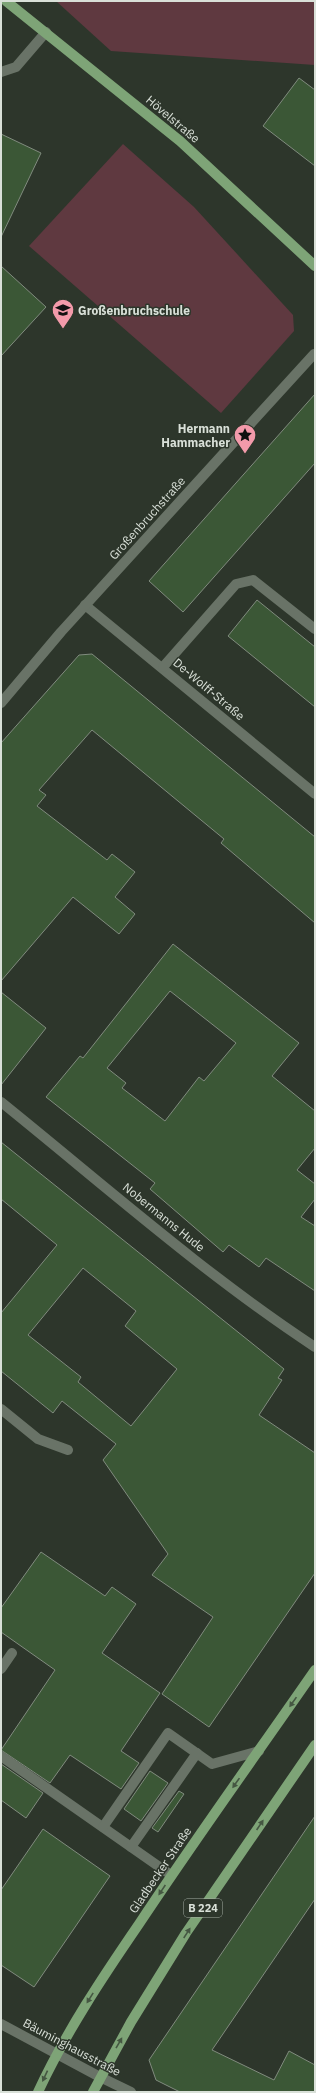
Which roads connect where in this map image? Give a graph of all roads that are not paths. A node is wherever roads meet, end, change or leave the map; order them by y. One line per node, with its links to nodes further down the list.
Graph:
1 (6, 1): 2 (main road, Hövelstraße)
2 (46, 32): 3 (street); 4 (main road, Hövelstraße)
3 (1, 72)
4 (315, 266)
5 (314, 354): 6 (street, Großenbruchstraße)
6 (85, 604): 8 (street, De-Wolff-Straße); 9 (street, Großenbruchstraße)
7 (315, 629): 8 (street)
8 (162, 667): 10 (street, De-Wolff-Straße)
9 (1, 703)
10 (315, 794)
11 (1, 1102): 12 (street, Nobermanns Hude)
12 (315, 1347)
13 (1, 1409): 14 (street)
14 (68, 1450)
15 (12, 1653): 16 (street)
16 (1, 1669)
17 (315, 1670): 19 (main road, Gladbecker Straße, one-way to 19)
18 (315, 1745): 27 (main road, B 224, one-way to 18)
19 (259, 1751): 20 (street); 24 (main road, Gladbecker Straße, one-way to 24)
20 (197, 1753): 22 (street); 23 (street)
21 (1, 1756): 22 (street)
22 (103, 1827): 23 (street)
23 (131, 1847): 24 (street)
24 (172, 1875): 26 (main road, Gladbecker Straße, one-way to 26)
25 (1, 2024): 26 (street, Bäuminghausstraße)
26 (56, 2054): 27 (street, Bäuminghausstraße); 28 (main road, Gladbecker Straße, one-way to 28)
27 (100, 2077): 29 (main road, B 224); 30 (street, Bäuminghausstraße)
28 (38, 2092)
29 (93, 2092)
30 (131, 2092)

